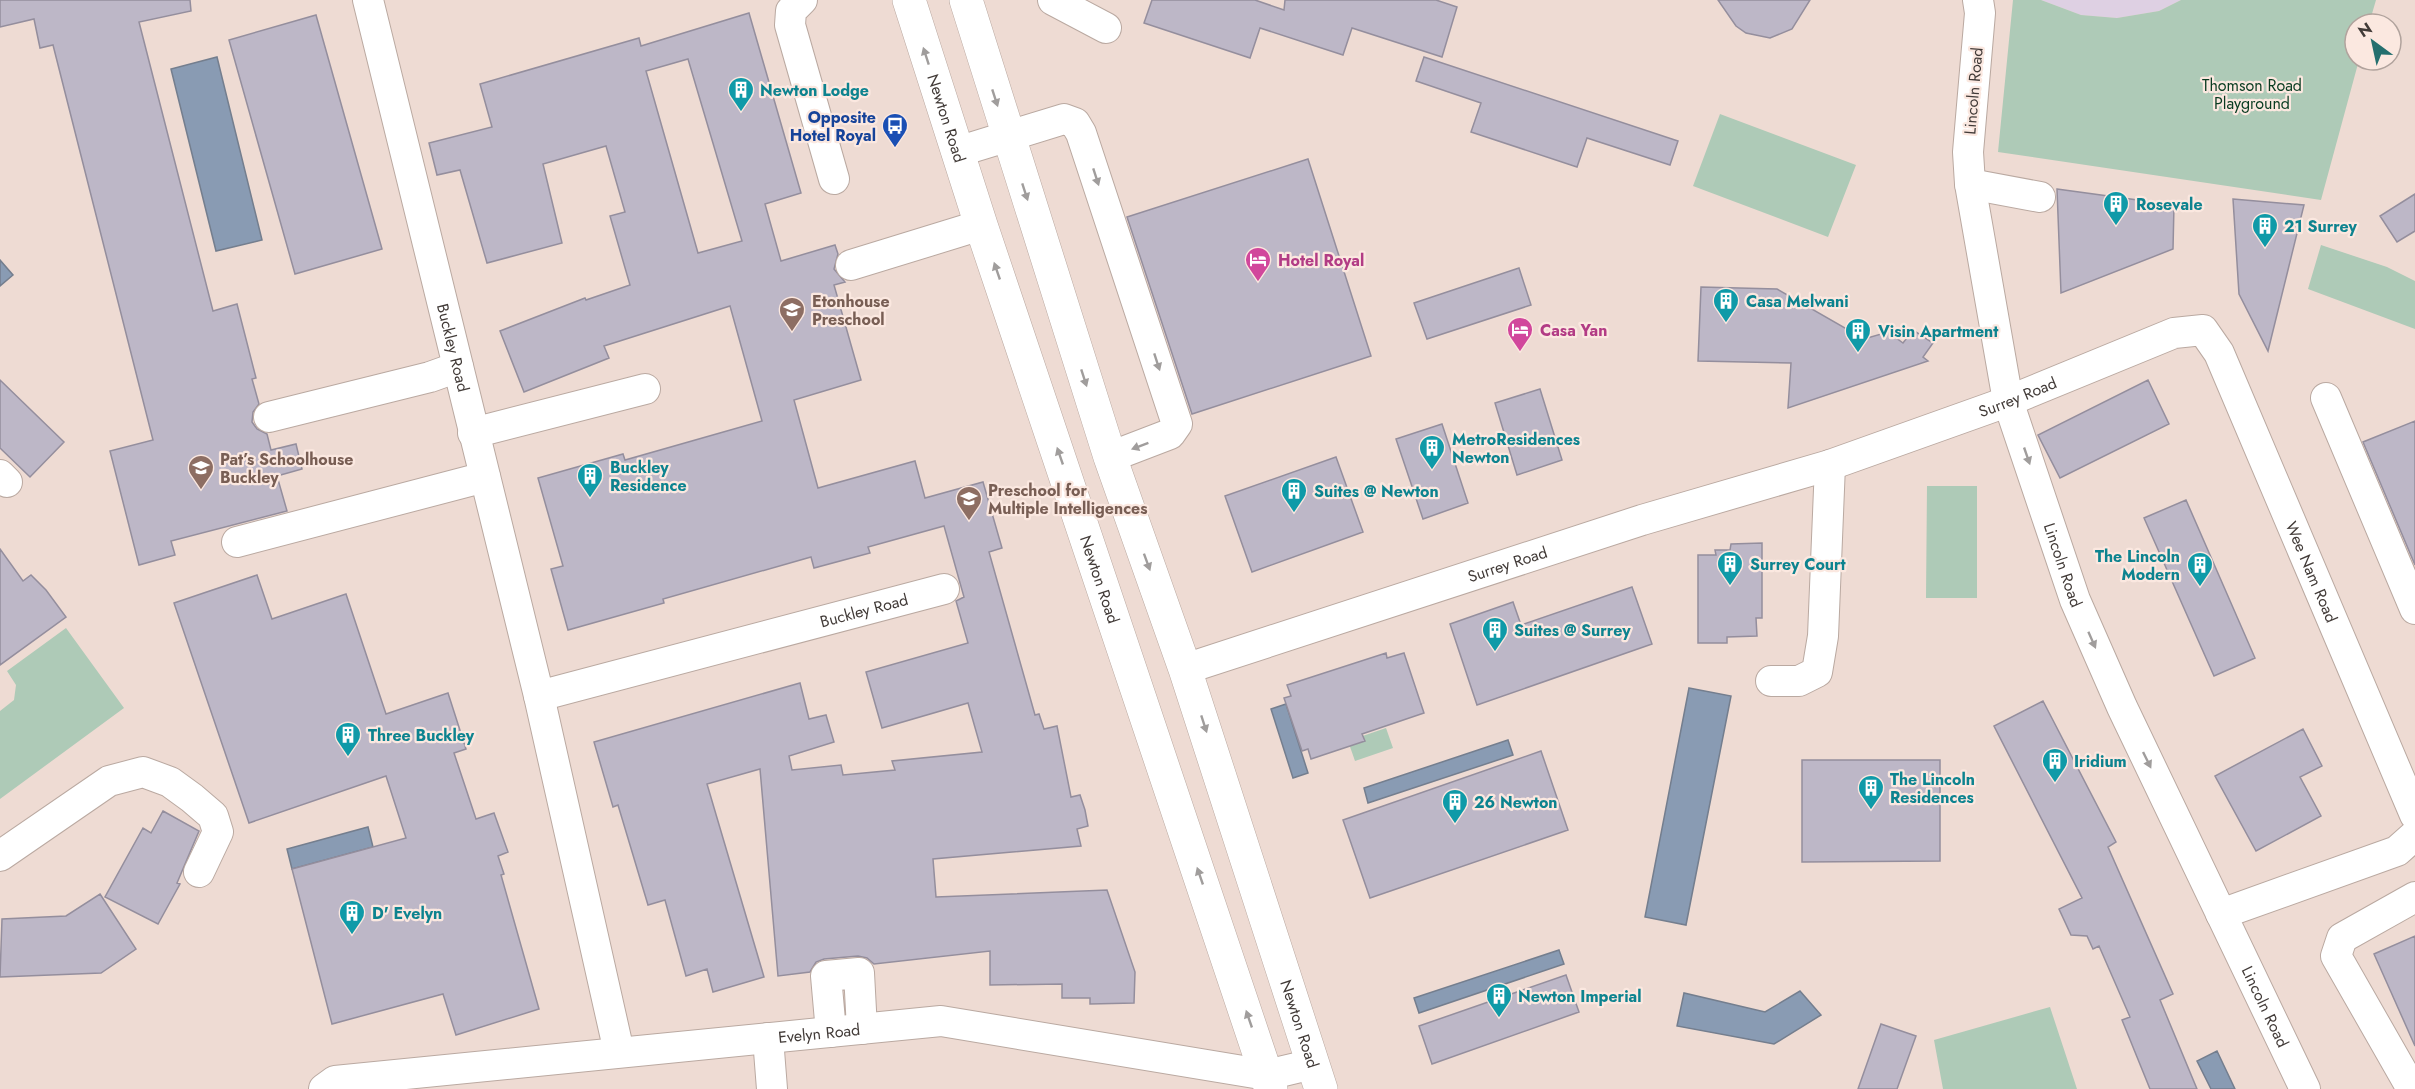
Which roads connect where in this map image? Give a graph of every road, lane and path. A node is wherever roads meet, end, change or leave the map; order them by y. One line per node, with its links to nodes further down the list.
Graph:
1 (368, 0): 16 (street, Buckley Road)
2 (802, 0): 10 (street)
3 (909, 0): 9 (main road, Newton Road, one-way to 3)
4 (966, 0): 8 (main road, Newton Road, one-way to 8)
5 (1053, 0): 7 (street)
6 (1978, 0): 11 (street, Lincoln Road)
7 (1106, 28)
8 (1007, 136): 9 (street); 22 (main road, Newton Road, one-way to 22); 22 (street, one-way to 22)
9 (957, 152): 13 (main road, Newton Road)
10 (834, 179)
11 (1970, 184): 12 (street); 19 (street, Lincoln Road)
12 (2040, 197)
13 (981, 225): 14 (street); 38 (main road, Newton Road, one-way to 13)
14 (851, 265)
15 (2203, 330): 19 (street, Surrey Road); 31 (street, Wee Nam Road)
16 (458, 367): 20 (street); 21 (street, Buckley Road)
17 (645, 389): 21 (street)
18 (2326, 398): 27 (street)
19 (2008, 401): 23 (street, Surrey Road); 36 (street, Lincoln Road, one-way to 36)
20 (270, 417)
21 (473, 433): 24 (street, Buckley Road)
22 (1110, 457): 28 (main road, Newton Road, one-way to 28)
23 (1830, 465): 28 (street, Surrey Road); 29 (street)
24 (485, 477): 25 (street); 30 (street, Buckley Road)
25 (237, 542)
26 (944, 589): 30 (street, Buckley Road)
27 (2415, 609)
28 (1185, 669): 37 (main road, Newton Road, one-way to 37)
29 (1771, 681)
30 (539, 696): 42 (street, Buckley Road)
31 (2415, 815)
32 (2415, 835): 36 (street)
33 (0, 856): 34 (street)
34 (199, 872)
35 (2415, 897): 48 (street)
36 (2221, 914): 47 (street, Lincoln Road)
37 (1267, 916): 38 (main road); 43 (main road, Newton Road)
38 (1218, 928): 44 (main road, Newton Road, one-way to 38)
39 (862, 1029): 40 (street, Evelyn Road); 40 (street); 44 (street, Evelyn Road)
40 (831, 1032): 41 (street, Evelyn Road)
41 (768, 1038): 42 (street, Evelyn Road); 46 (street)
42 (619, 1052): 45 (street, Evelyn Road)
43 (1317, 1076): 44 (street, Evelyn Road)
44 (1269, 1082)
45 (324, 1089)
46 (772, 1089)
47 (2306, 1089)
48 (2412, 1089)

